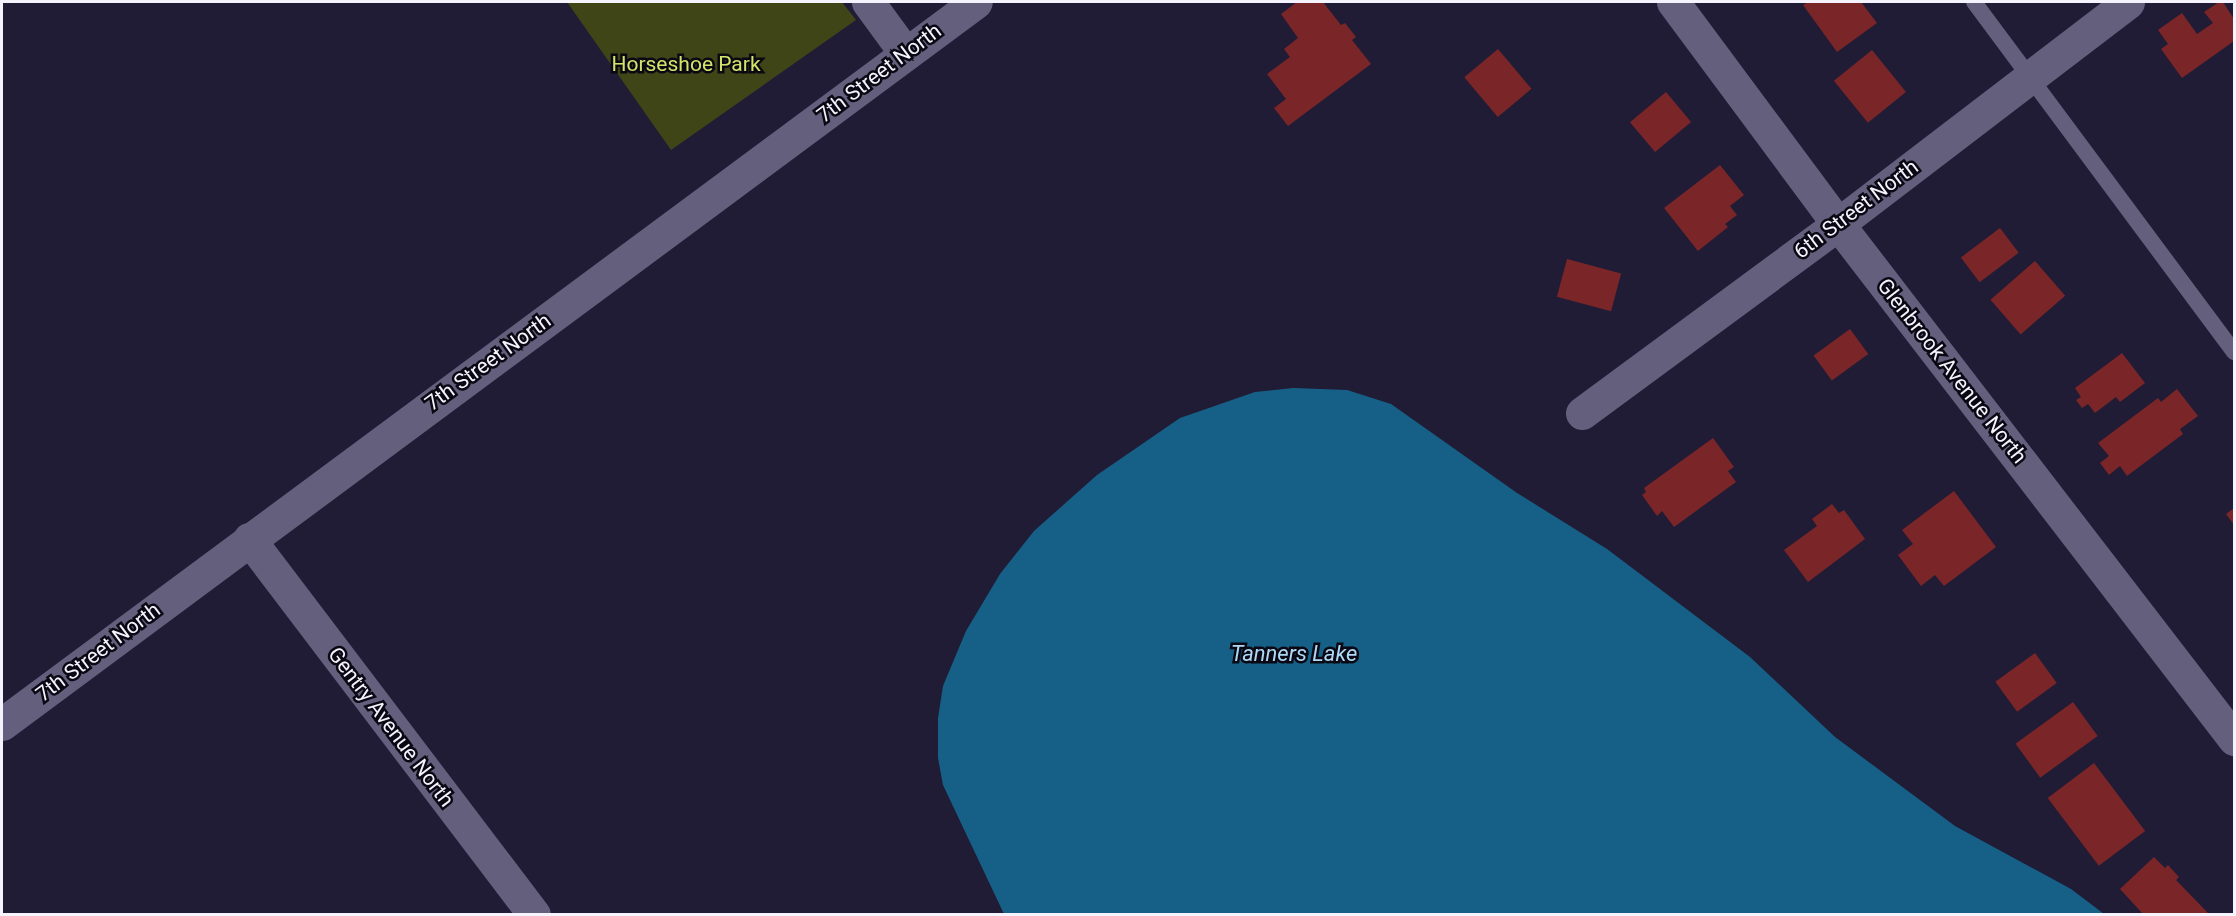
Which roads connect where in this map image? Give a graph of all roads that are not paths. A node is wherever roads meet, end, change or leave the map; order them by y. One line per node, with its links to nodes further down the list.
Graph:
1 (868, 2): 6 (street)
2 (976, 2): 6 (street, 7th Street North)
3 (1673, 2): 8 (street, Glenbrook Avenue North)
4 (1974, 2): 7 (lane)
5 (2128, 2): 7 (street, 6th Street North)
6 (906, 54): 11 (street, 7th Street North)
7 (2030, 77): 8 (street, 6th Street North); 9 (lane)
8 (1838, 224): 10 (street, 6th Street North); 13 (street, Glenbrook Avenue North)
9 (2235, 352)
10 (1582, 413)
11 (249, 539): 12 (street, 7th Street North); 14 (street, Gentry Avenue North)
12 (2, 724)
13 (2235, 739)
14 (534, 915)

